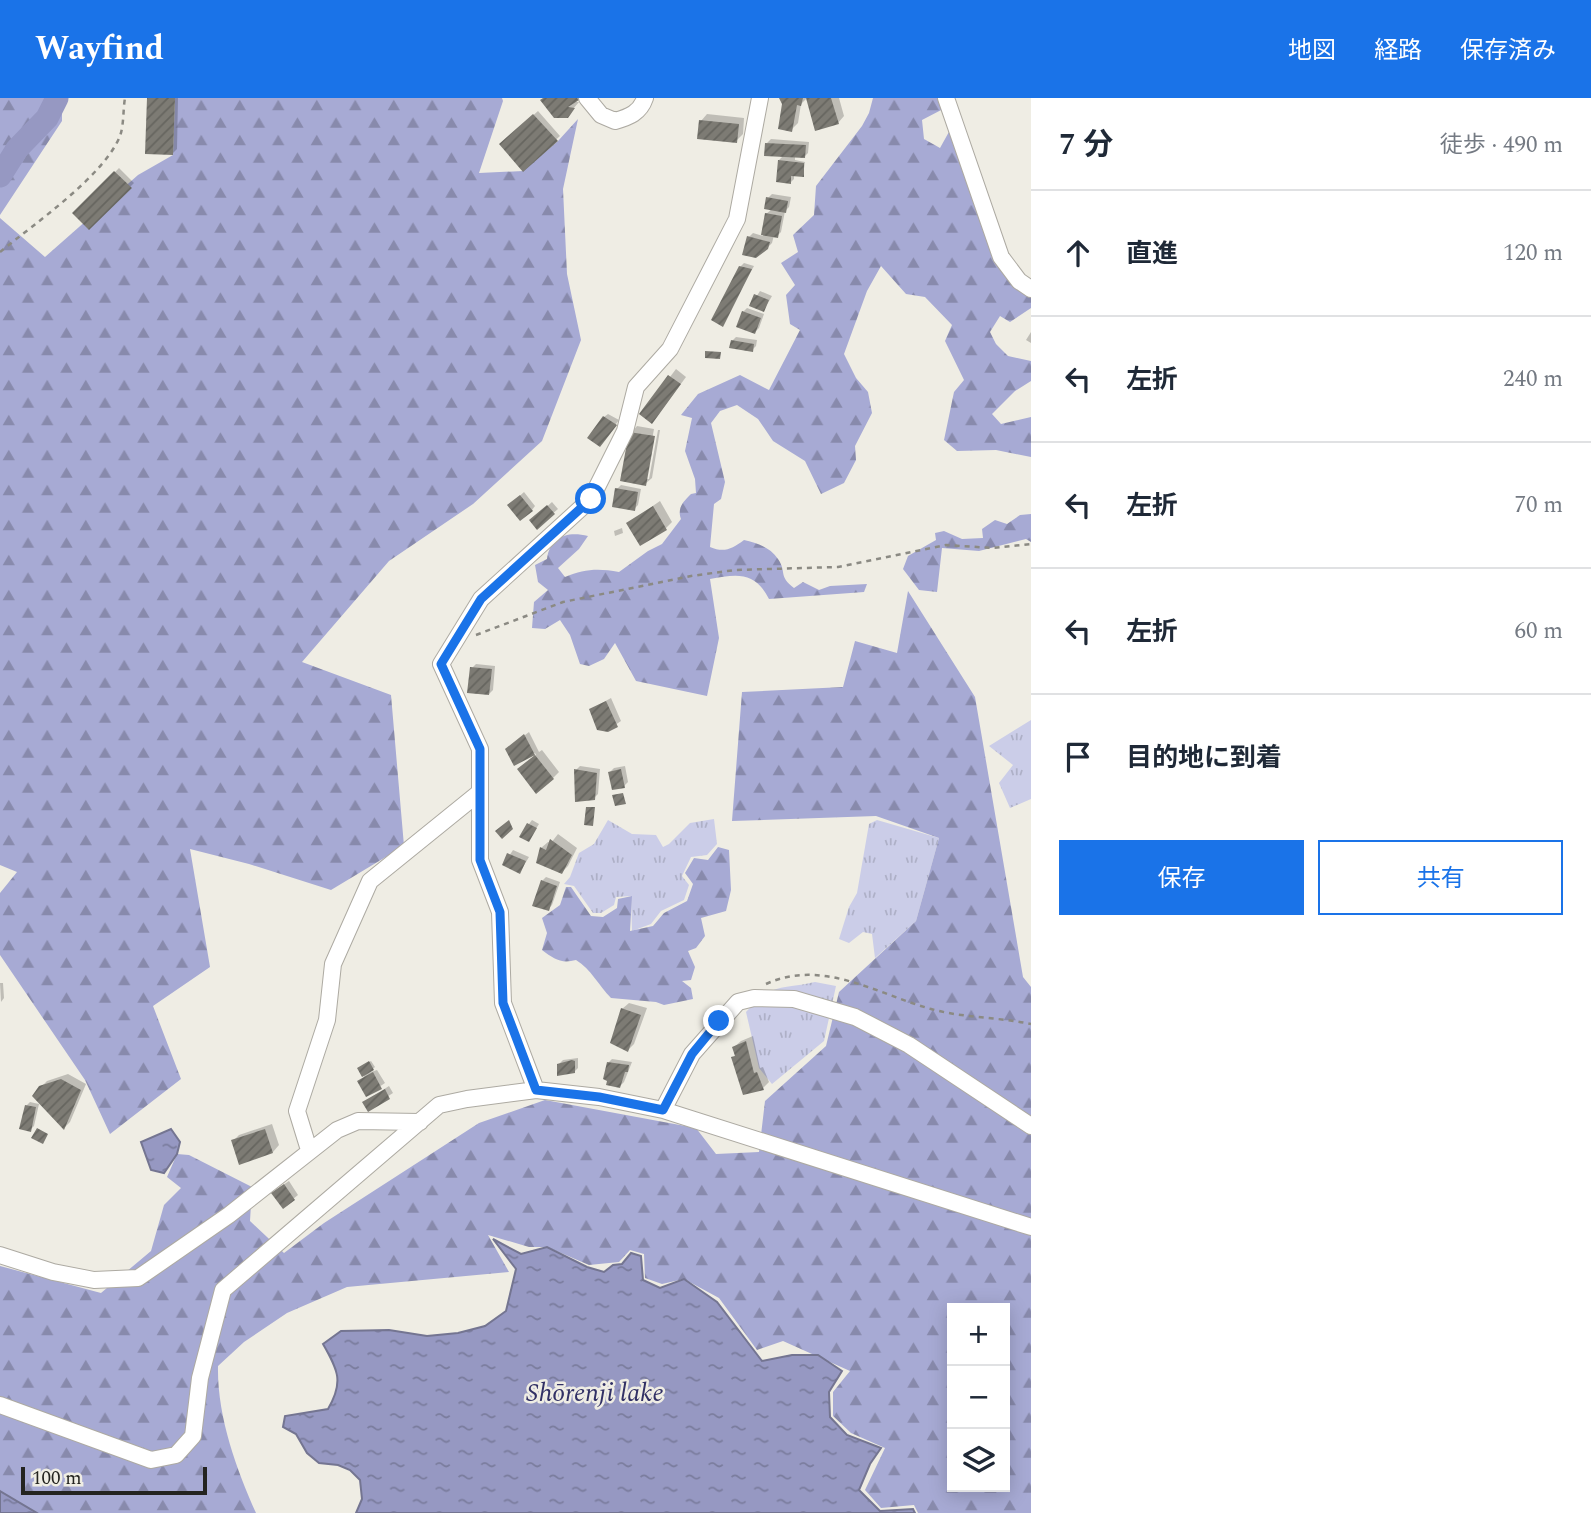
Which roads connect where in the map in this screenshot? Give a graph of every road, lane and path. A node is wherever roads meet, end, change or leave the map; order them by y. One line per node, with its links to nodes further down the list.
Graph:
1 (125, 98): 6 (path)
2 (587, 98): 3 (street)
3 (645, 98)
4 (760, 98): 9 (street)
5 (946, 98): 7 (street)
6 (0, 252)
7 (1031, 289)
8 (1031, 544): 9 (path)
9 (454, 643): 10 (street)
10 (480, 792): 13 (street); 17 (street)
11 (765, 985): 12 (path)
12 (1031, 1024)
13 (536, 1090): 14 (street); 15 (street)
14 (663, 1110): 16 (street); 18 (street)
15 (420, 1122): 17 (street); 20 (street)
16 (1031, 1126)
17 (309, 1150): 19 (street)
18 (1031, 1227)
19 (0, 1255)
20 (0, 1405)

